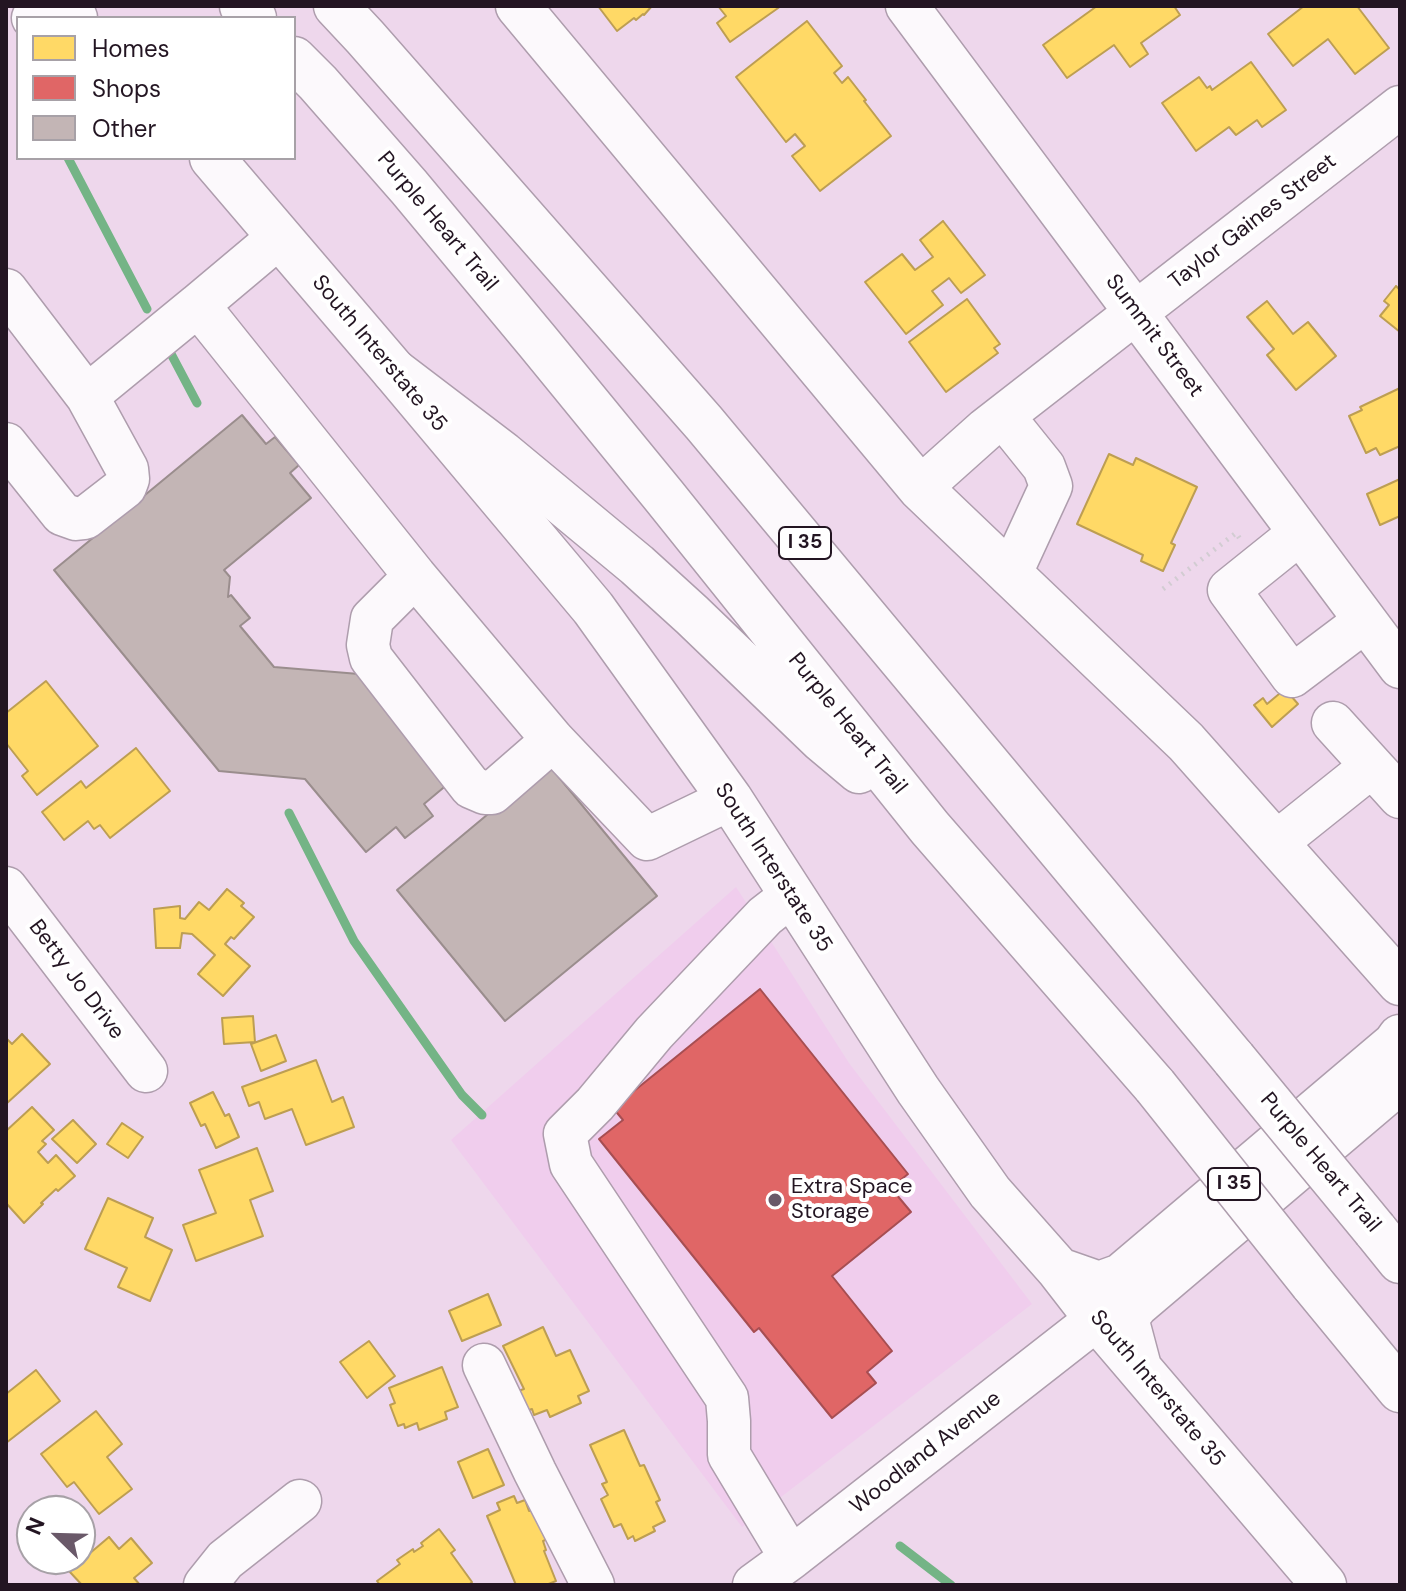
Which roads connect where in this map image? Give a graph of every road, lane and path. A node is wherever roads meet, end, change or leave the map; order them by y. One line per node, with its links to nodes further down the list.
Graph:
1 (336, 6): 34 (main road, Purple Heart Trail / I 35, bridge)
2 (518, 6): 15 (main road)
3 (907, 6): 10 (street, Summit Street)
4 (296, 61): 26 (main road, Purple Heart Trail / I 35)
5 (1400, 107): 10 (street, Taylor Gaines Street)
6 (214, 160): 7 (main road, South Interstate 35)
7 (279, 237): 9 (street); 11 (main road, South Interstate 35)
8 (6, 290): 12 (street)
9 (198, 305): 12 (street); 18 (street)
10 (1137, 314): 13 (street, Taylor Gaines Street); 16 (street, Summit Street)
11 (394, 371): 25 (main road, South Interstate 35); 26 (main road)
12 (87, 396): 14 (street)
13 (1003, 416): 15 (street, Taylor Gaines Street); 17 (street)
14 (6, 444)
15 (920, 488): 17 (main road)
16 (1300, 533): 19 (street, Summit Street); 19 (street)
17 (1010, 575): 27 (main road)
18 (415, 576): 22 (street); 22 (street)
19 (1365, 621): 20 (street, Summit Street)
20 (1400, 667)
21 (1333, 723): 23 (street)
22 (553, 740): 25 (street)
23 (1372, 766): 24 (street); 27 (street)
24 (1400, 797)
25 (730, 799): 29 (main road, South Interstate 35)
26 (930, 828): 39 (main road, Purple Heart Trail / I 35, bridge)
27 (1277, 842): 30 (main road)
28 (6, 888): 32 (street, Betty Jo Drive)
29 (792, 895): 35 (main road, South Interstate 35); 41 (street)
30 (1400, 983)
31 (1400, 1037): 35 (main road)
32 (146, 1071)
33 (1400, 1081): 38 (main road)
34 (1388, 1245)
35 (1059, 1270): 36 (main road, South Interstate 35)
36 (1097, 1319): 38 (main road, South Interstate 35); 41 (street, Woodland Avenue)
37 (484, 1365): 43 (street)
38 (1139, 1367): 45 (main road, South Interstate 35)
39 (1400, 1390)
40 (300, 1501): 42 (street)
41 (791, 1558): 44 (street, Woodland Avenue)
42 (205, 1585)
43 (593, 1585)
44 (754, 1585)
45 (1324, 1585)

